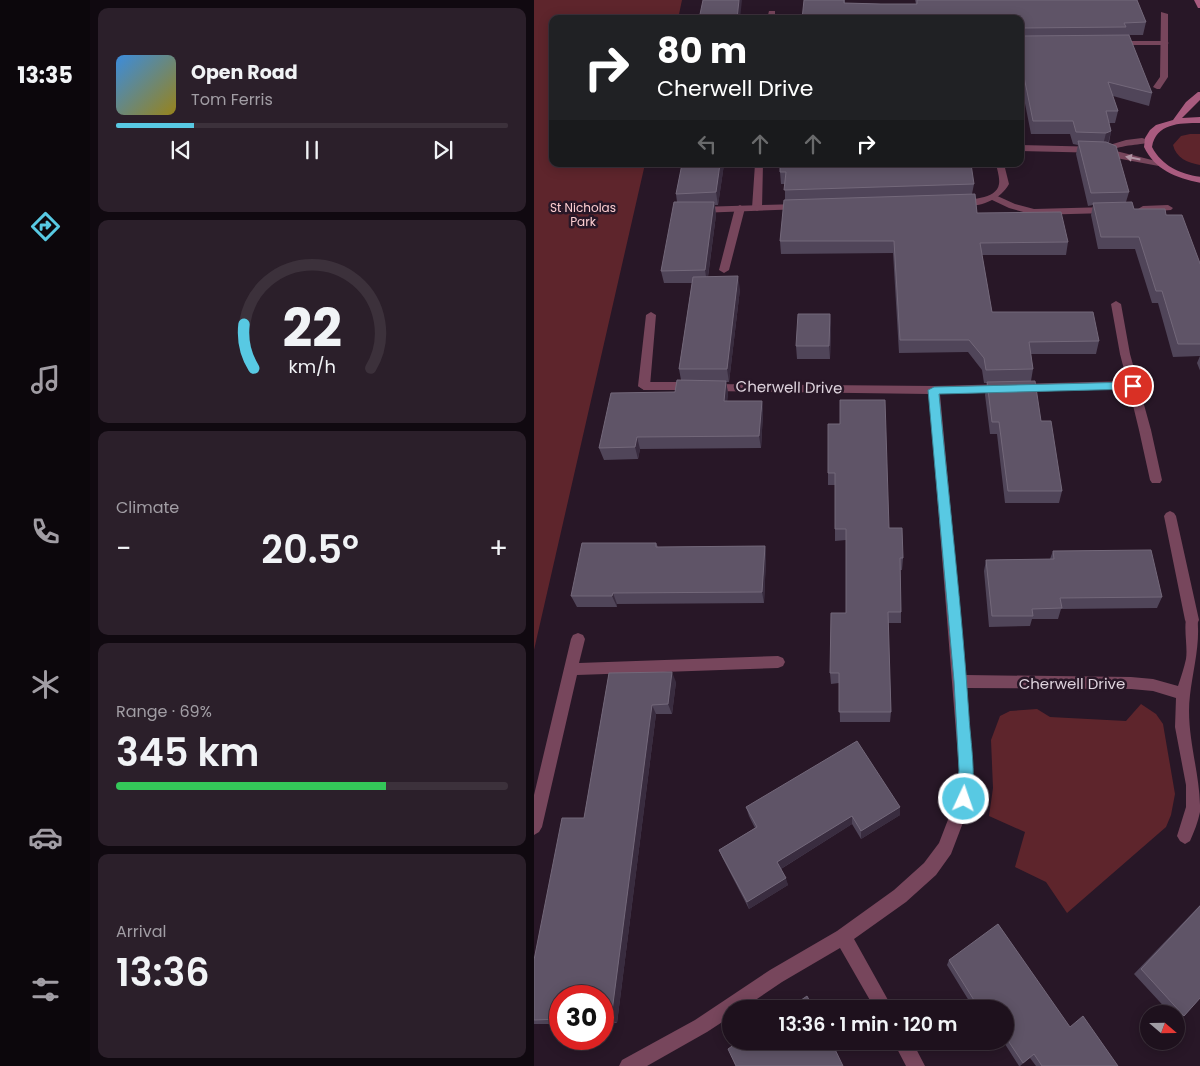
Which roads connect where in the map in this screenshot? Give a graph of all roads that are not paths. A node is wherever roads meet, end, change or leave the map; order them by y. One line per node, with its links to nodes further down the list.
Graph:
1 (1198, 0): 2 (street)
2 (1200, 6)
3 (1164, 14): 4 (street)
4 (1165, 43): 5 (street); 6 (street)
5 (1107, 44)
6 (1157, 87)
7 (1200, 94): 9 (street)
8 (1200, 120): 9 (street)
9 (1176, 121): 10 (street)
10 (1148, 141): 12 (street); 13 (street)
11 (1024, 148): 12 (street)
12 (1105, 150): 13 (street, one-way to 12)
13 (1161, 165): 16 (street)
14 (760, 167): 21 (street)
15 (1001, 167): 17 (street)
16 (1198, 181)
17 (993, 196): 18 (street); 22 (street)
18 (944, 203)
19 (806, 207): 21 (street)
20 (740, 208): 21 (street); 23 (street); 24 (street)
21 (757, 208)
22 (1168, 208)
23 (687, 210)
24 (724, 270)
25 (1116, 304): 27 (street)
26 (651, 314): 28 (street, Cherwell Drive)
27 (1133, 386): 28 (street, Cherwell Drive); 29 (street)
28 (934, 390): 34 (street)
29 (1156, 480)
30 (1170, 516): 35 (street)
31 (578, 639): 33 (street)
32 (778, 662): 33 (street)
33 (571, 669): 36 (street)
34 (960, 681): 35 (street, Cherwell Drive); 38 (street)
35 (1184, 694): 37 (street)
36 (534, 827)
37 (1185, 836)
38 (843, 936): 39 (street); 41 (street)
39 (879, 1000)
40 (907, 1050): 42 (street)
41 (628, 1066)
42 (916, 1066)

